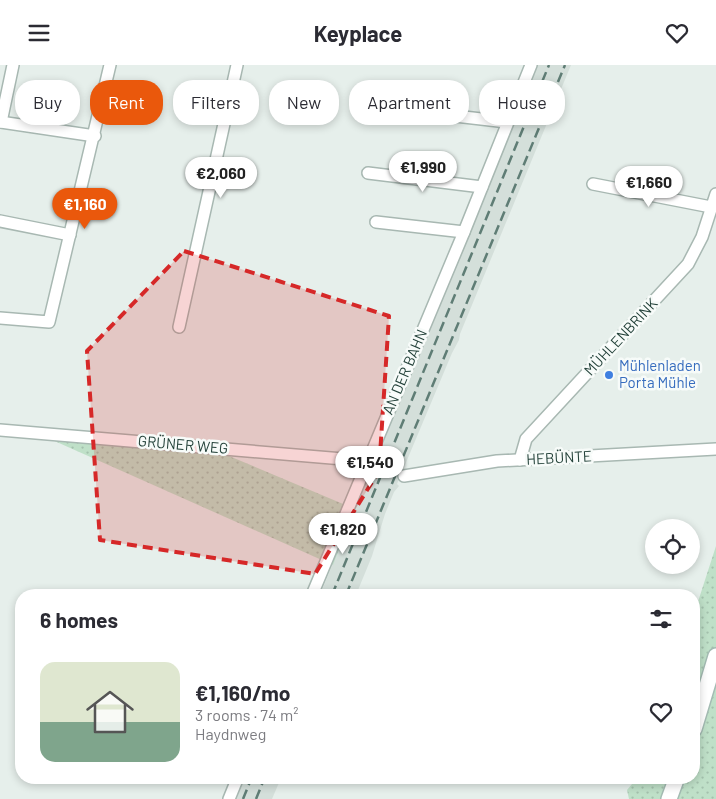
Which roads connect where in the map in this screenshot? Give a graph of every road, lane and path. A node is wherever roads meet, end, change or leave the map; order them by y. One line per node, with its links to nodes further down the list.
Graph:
1 (13, 65): 7 (street)
2 (110, 65): 5 (street)
3 (237, 65): 21 (street)
4 (531, 65): 6 (street, AN DER BAHN)
5 (107, 80)
6 (525, 80)
7 (0, 122): 10 (street)
8 (96, 125): 10 (street)
9 (506, 125): 13 (street, AN DER BAHN)
10 (94, 136): 19 (street)
11 (368, 173): 13 (street)
12 (593, 184): 15 (street)
13 (482, 187): 18 (street, AN DER BAHN)
14 (716, 194): 15 (street, MÜHLENBRINK)
15 (711, 207): 24 (street, MÜHLENBRINK)
16 (0, 221): 19 (street)
17 (376, 222): 18 (street)
18 (464, 232): 25 (street, AN DER BAHN)
19 (70, 235): 20 (street)
20 (0, 318)
21 (179, 327)
22 (0, 430): 25 (street, GRÜNER WEG)
23 (716, 449): 24 (street, HEBÜNTE)
24 (520, 460): 26 (street, HEBÜNTE)
25 (367, 461): 27 (street, AN DER BAHN)
26 (404, 476)
27 (314, 589)
28 (716, 656): 29 (main road)
29 (700, 709)
30 (235, 784): 32 (street)
31 (674, 784): 33 (main road)
32 (229, 799)
33 (669, 799)

